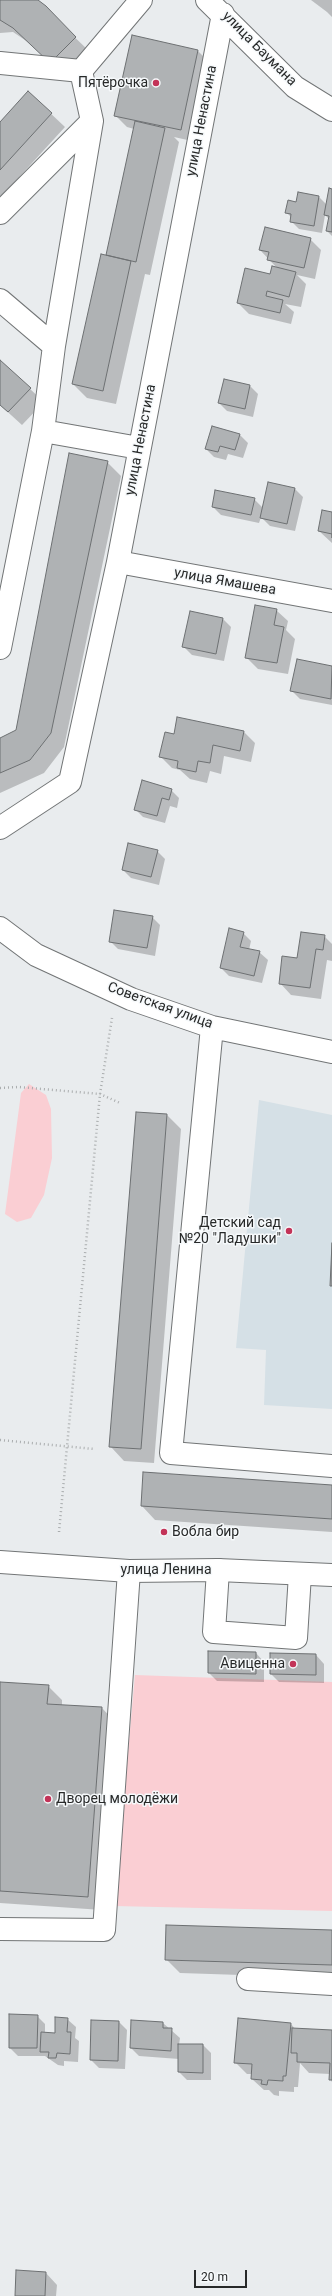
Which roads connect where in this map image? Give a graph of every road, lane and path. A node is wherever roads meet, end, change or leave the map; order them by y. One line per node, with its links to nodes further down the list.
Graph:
1 (141, 0): 4 (street)
2 (215, 7): 5 (street, улица Баумана); 11 (street, улица Ненастина)
3 (0, 63): 4 (street)
4 (81, 71): 6 (street)
5 (332, 110)
6 (92, 121): 7 (street); 9 (street)
7 (0, 213)
8 (0, 300): 9 (street)
9 (54, 346): 10 (street)
10 (43, 431): 11 (street); 14 (street)
11 (140, 448): 12 (street, улица Ненастина)
12 (118, 562): 13 (street, улица Ямашева); 15 (street, улица Ненастина)
13 (332, 602)
14 (0, 648)
15 (0, 828)
16 (0, 928): 18 (street, Советская улица)
17 (112, 1018): 21 (path)
18 (212, 1027): 19 (street, Советская улица); 26 (street)
19 (332, 1052)
20 (0, 1088): 21 (path)
21 (100, 1094): 22 (path); 24 (path)
22 (120, 1103)
23 (0, 1440): 24 (path)
24 (65, 1446): 25 (path); 27 (path)
25 (94, 1449)
26 (332, 1466)
27 (59, 1532)
28 (0, 1562): 30 (street, улица Ленина)
29 (218, 1570): 30 (street, улица Ленина); 31 (street, улица Ленина); 31 (street)
30 (129, 1571): 33 (street)
31 (300, 1574): 32 (street, улица Ленина)
32 (332, 1575)
33 (0, 1929)
34 (248, 1979): 35 (street)
35 (332, 1984)

